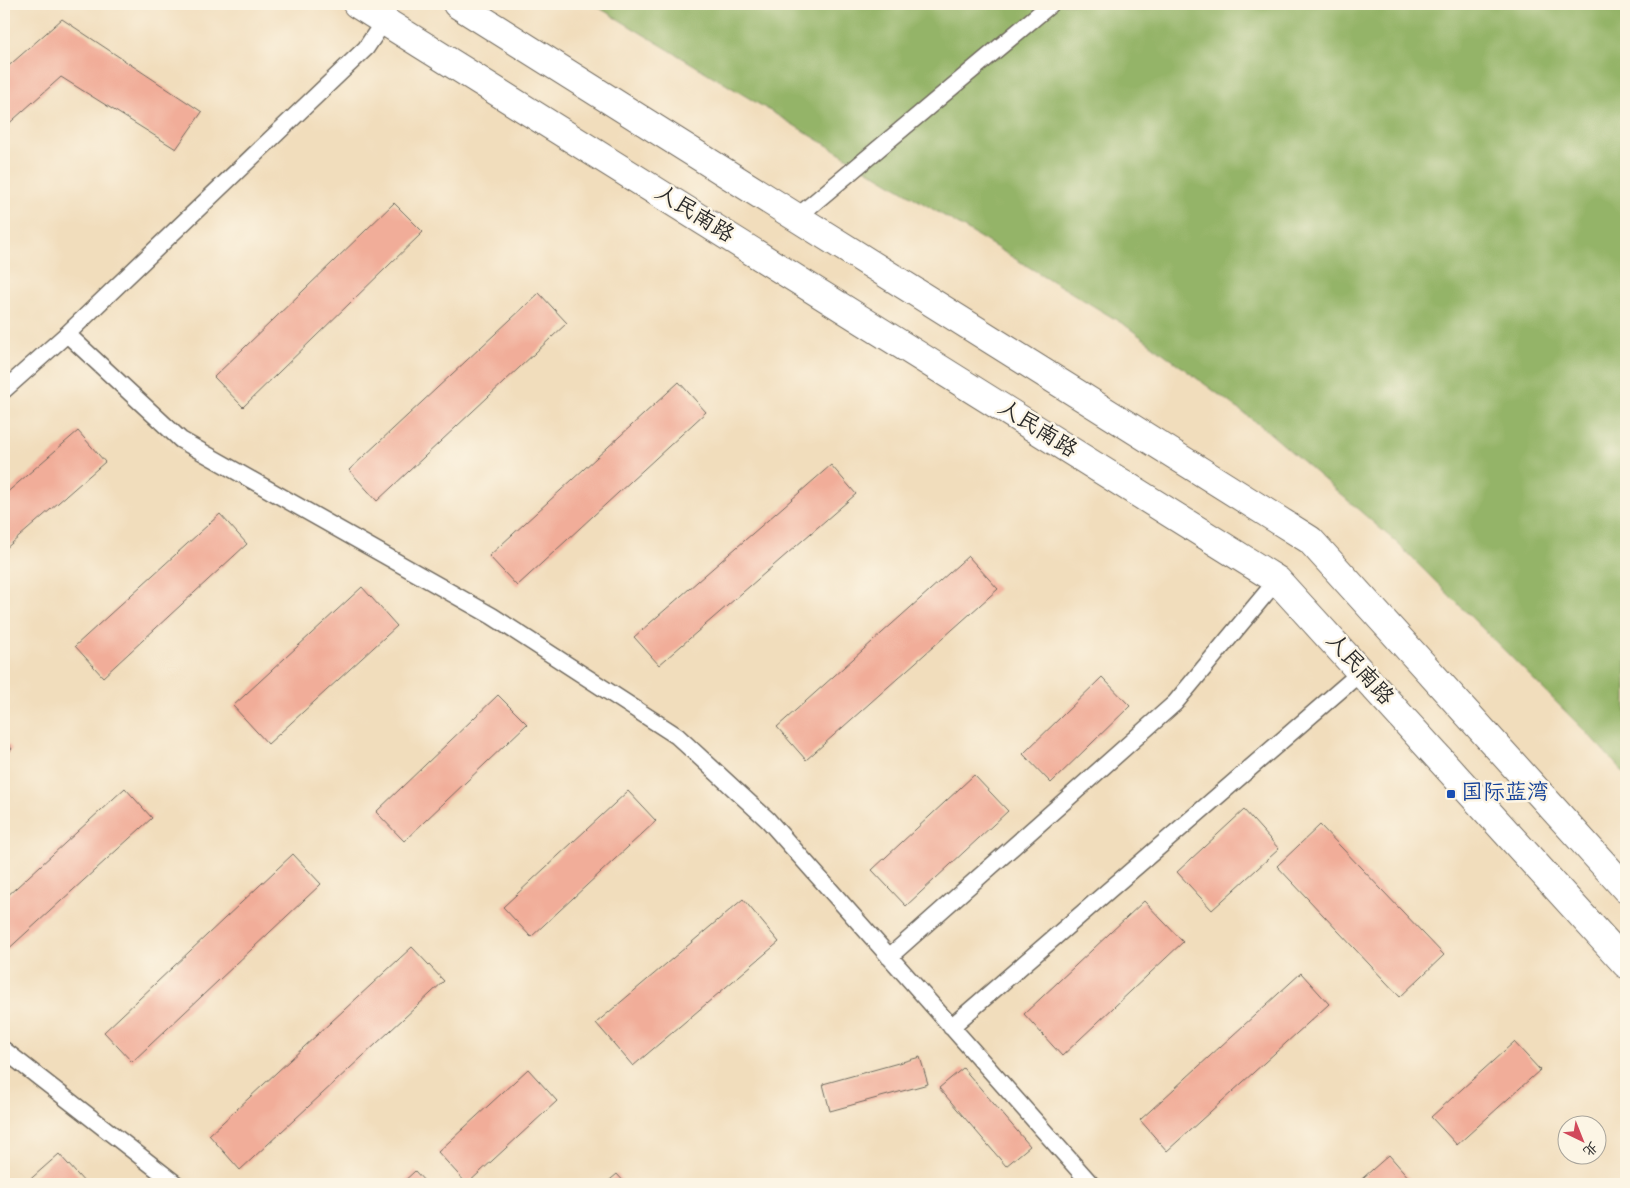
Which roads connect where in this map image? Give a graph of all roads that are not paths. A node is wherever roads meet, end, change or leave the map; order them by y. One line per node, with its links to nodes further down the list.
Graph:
1 (357, 4): 4 (main road, 人民南路)
2 (457, 4): 5 (main road)
3 (1051, 4): 5 (lane)
4 (384, 21): 6 (lane); 8 (main road, 人民南路)
5 (797, 217): 10 (main road)
6 (67, 334): 7 (lane); 11 (lane)
7 (4, 390)
8 (1277, 580): 9 (main road, 人民南路); 11 (lane)
9 (1361, 672): 12 (main road, 人民南路); 13 (lane)
10 (1626, 888)
11 (889, 957): 13 (lane)
12 (1626, 964)
13 (951, 1027): 16 (lane)
14 (4, 1050): 15 (lane)
15 (176, 1184)
16 (1091, 1184)

